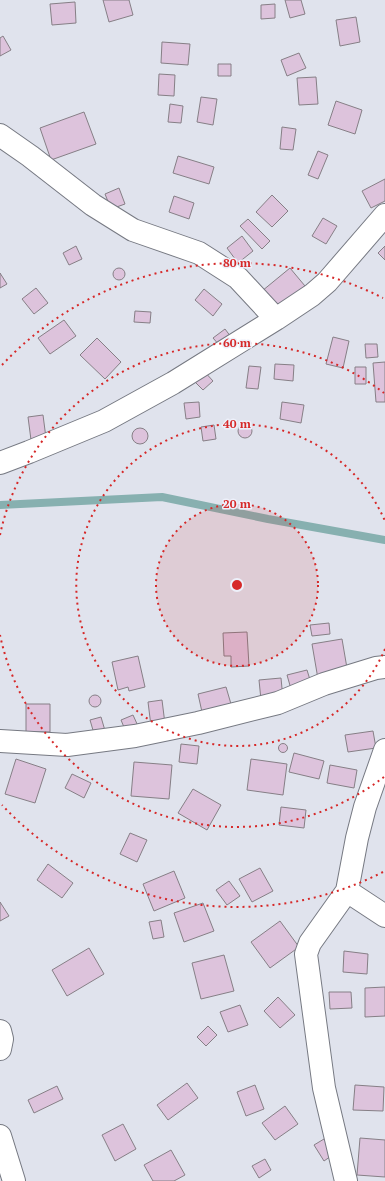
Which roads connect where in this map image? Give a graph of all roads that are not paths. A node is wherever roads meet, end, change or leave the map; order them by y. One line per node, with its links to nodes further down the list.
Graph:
1 (0, 135): 3 (street)
2 (385, 215): 3 (street)
3 (276, 319): 4 (street)
4 (0, 463)
5 (385, 667): 6 (street)
6 (0, 741)
7 (385, 750): 8 (street)
8 (347, 891): 9 (street); 14 (street)
9 (385, 916)
10 (0, 1031): 11 (street)
11 (0, 1049)
12 (0, 1136): 13 (street)
13 (14, 1181)
14 (346, 1181)

